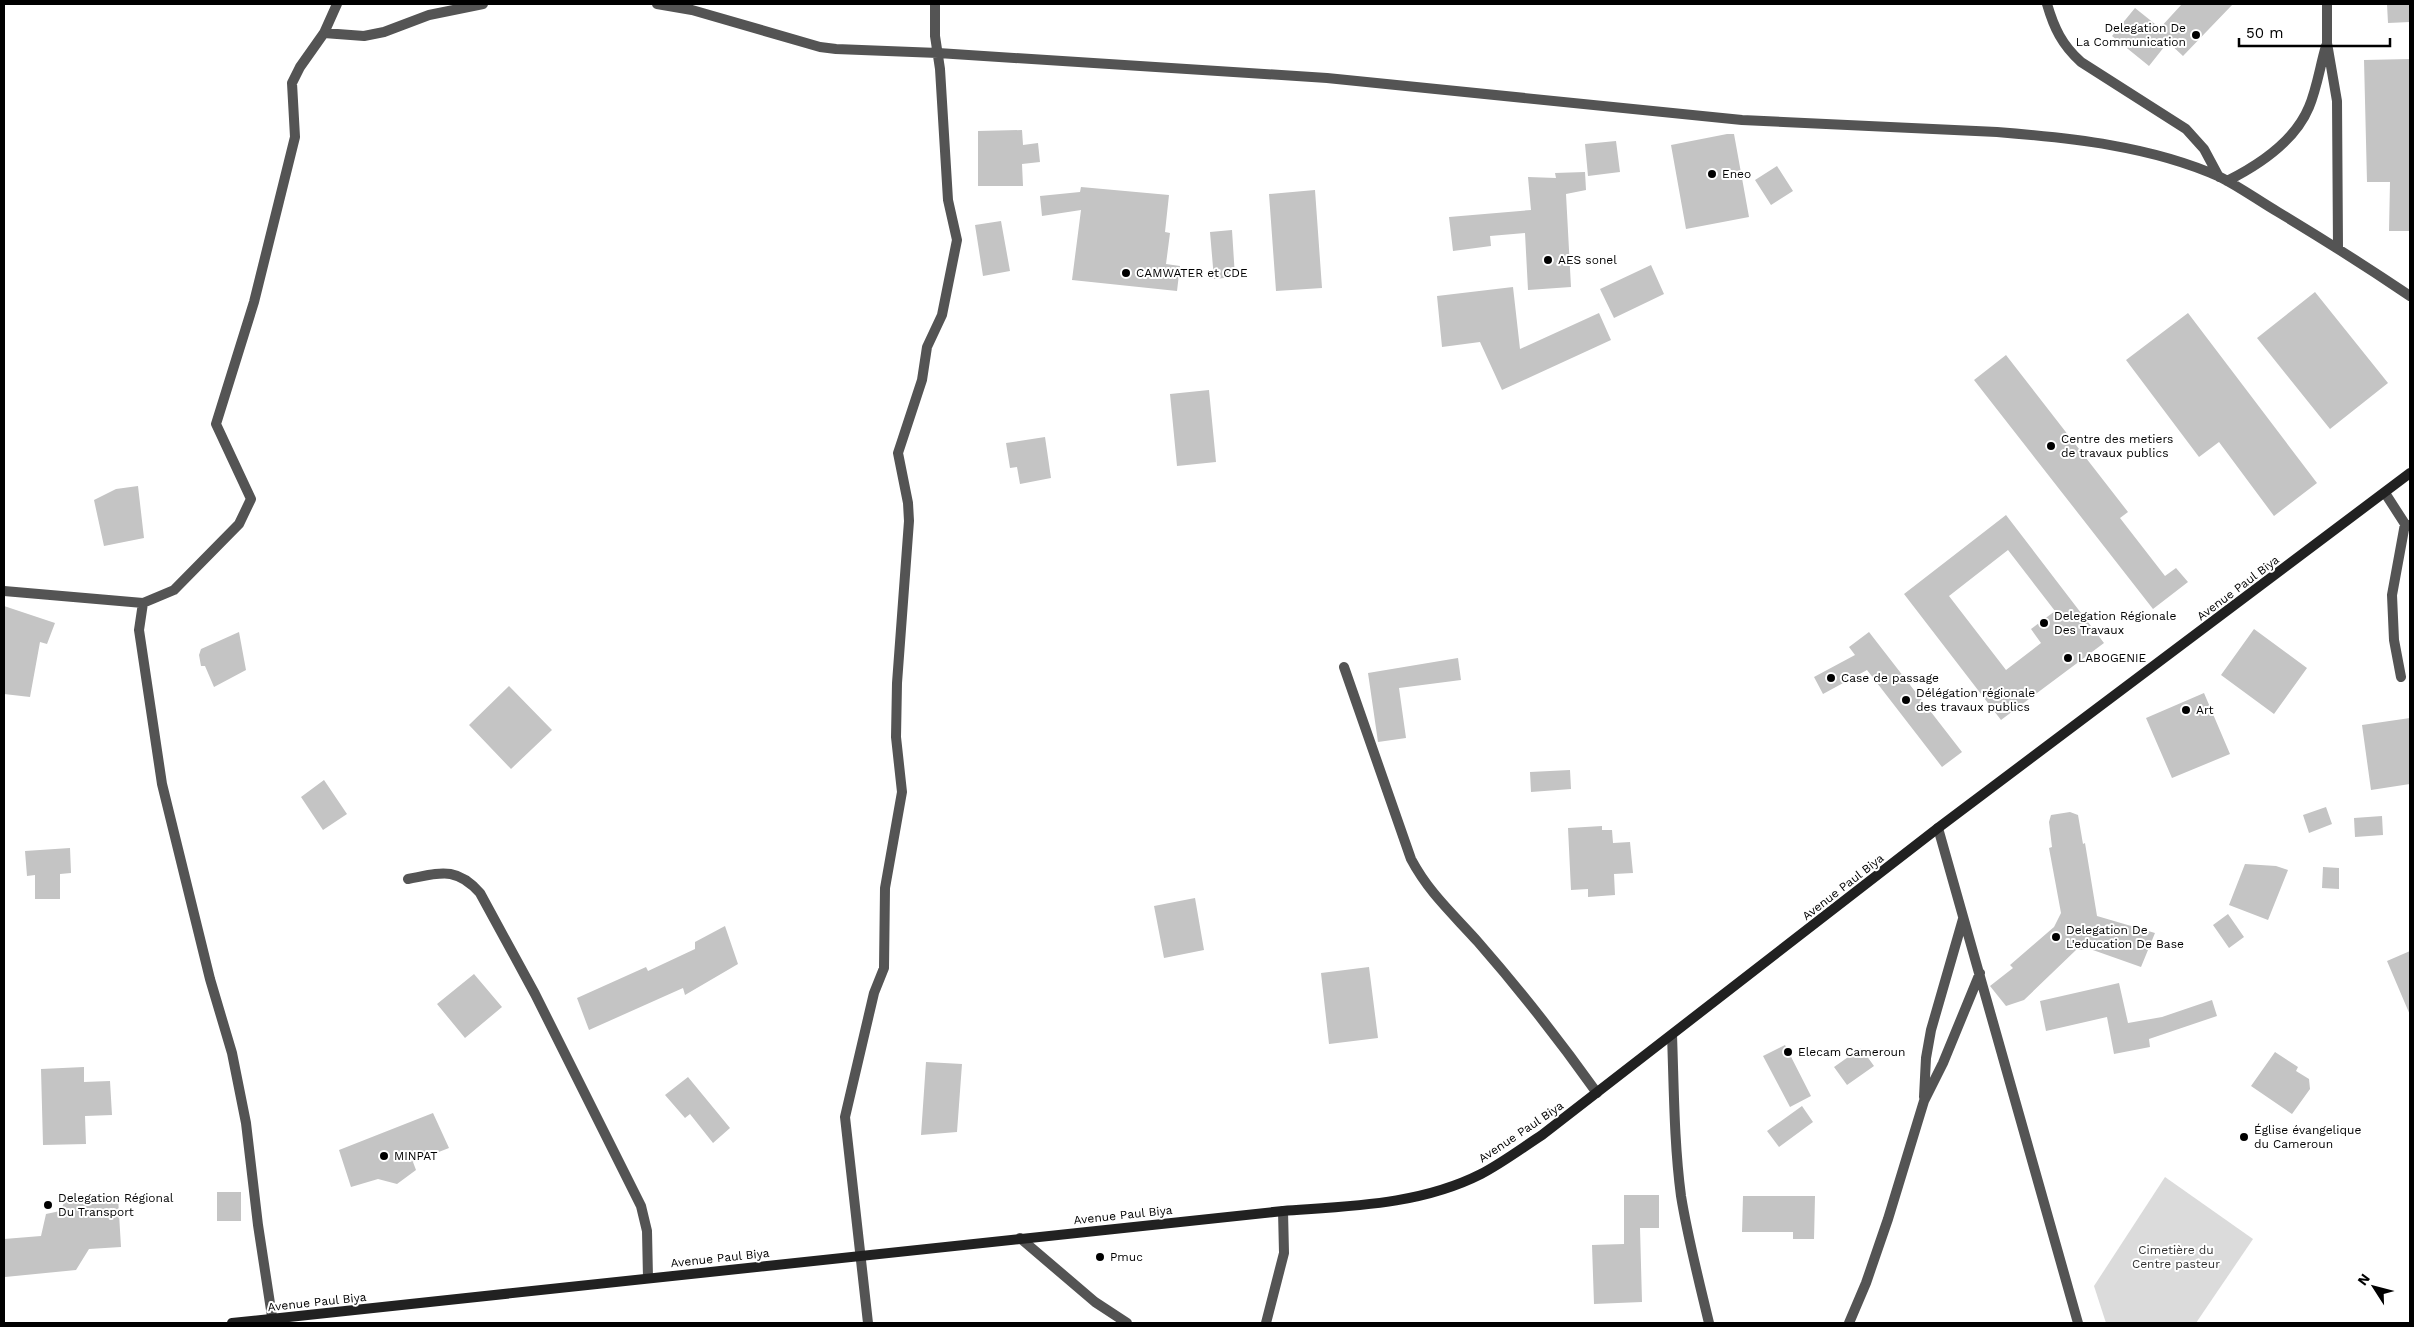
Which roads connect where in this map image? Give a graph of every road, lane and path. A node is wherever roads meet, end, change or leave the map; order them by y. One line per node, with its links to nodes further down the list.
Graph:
1 (337, 4): 7 (street)
2 (482, 4): 7 (street)
3 (657, 4): 9 (street)
4 (935, 4): 9 (street)
5 (2047, 4): 10 (street)
6 (2327, 4): 8 (street)
7 (324, 33): 17 (street)
8 (2327, 43): 10 (street); 11 (street)
9 (938, 53): 10 (street); 29 (street)
10 (2223, 179): 11 (street)
11 (2338, 248): 12 (street)
12 (2410, 296)
13 (2410, 473): 14 (main road, Avenue Paul Biya)
14 (2385, 493): 15 (street); 20 (main road, Avenue Paul Biya)
15 (2408, 525): 19 (street)
16 (4, 591): 17 (street)
17 (143, 603): 31 (street)
18 (1344, 667): 25 (street)
19 (2400, 677)
20 (1938, 828): 22 (street); 24 (main road, Avenue Paul Biya)
21 (408, 879): 30 (street)
22 (1964, 918): 23 (street); 26 (street)
23 (1980, 973): 26 (street); 38 (street)
24 (1672, 1035): 25 (main road, Avenue Paul Biya); 36 (street)
25 (1597, 1093): 27 (main road, Avenue Paul Biya)
26 (1924, 1100): 37 (street)
27 (1283, 1210): 28 (main road, Avenue Paul Biya); 35 (street)
28 (1020, 1238): 29 (main road, Avenue Paul Biya); 34 (street)
29 (861, 1257): 30 (main road, Avenue Paul Biya); 33 (street)
30 (648, 1278): 31 (main road, Avenue Paul Biya)
31 (273, 1321): 32 (main road, Avenue Paul Biya)
32 (232, 1323)
33 (868, 1323)
34 (1128, 1323)
35 (1266, 1323)
36 (1709, 1323)
37 (1849, 1323)
38 (2078, 1323)

